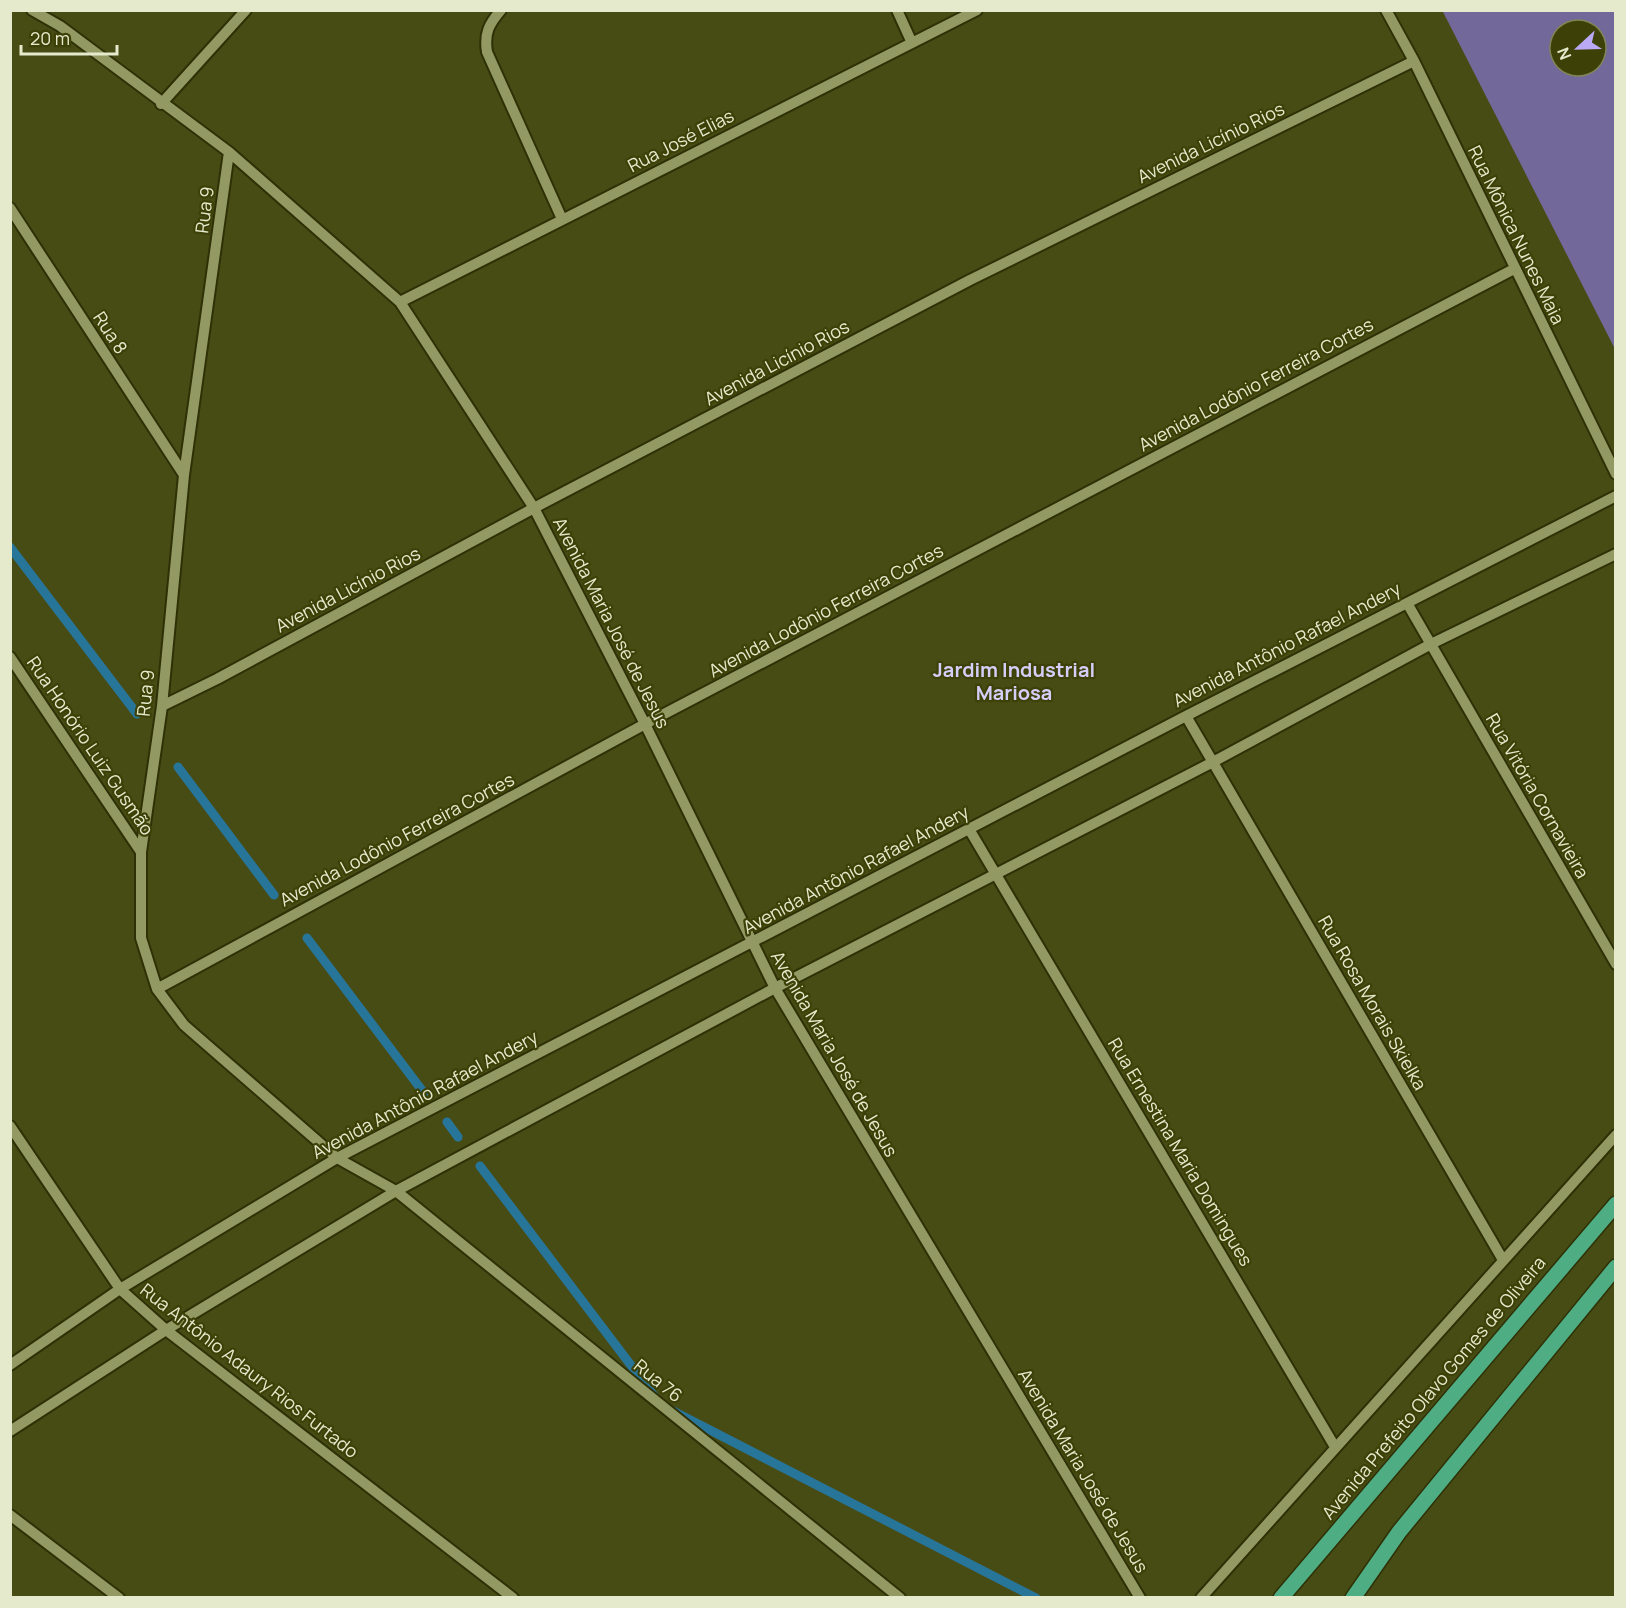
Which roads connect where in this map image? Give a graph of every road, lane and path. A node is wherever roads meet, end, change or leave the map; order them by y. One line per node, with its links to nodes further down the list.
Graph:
1 (32, 10): 9 (street, Avenida Maria José de Jesus)
2 (246, 10): 9 (street)
3 (501, 10): 12 (street)
4 (897, 10): 7 (street)
5 (977, 10): 7 (street, Rua José Elias)
6 (1386, 10): 8 (street, Rua Mônica Nunes Maia)
7 (912, 43): 12 (street, Rua José Elias)
8 (1414, 61): 13 (street, Rua Mônica Nunes Maia); 18 (street, Avenida Licínio Rios)
9 (161, 104): 10 (street, Avenida Maria José de Jesus)
10 (229, 152): 14 (street, Avenida Maria José de Jesus); 16 (street, Rua 9)
11 (10, 208): 16 (street, Rua 8)
12 (562, 219): 14 (street, Rua José Elias)
13 (1514, 268): 15 (street, Rua Mônica Nunes Maia); 25 (street, Avenida Lodônio Ferreira Cortes)
14 (400, 302): 18 (street, Avenida Maria José de Jesus)
15 (1616, 474)
16 (184, 475): 23 (street, Rua 9)
17 (1616, 496): 20 (street, Avenida Antônio Rafael Andery)
18 (534, 508): 23 (street, Avenida Licínio Rios); 25 (street, Avenida Maria José de Jesus)
19 (1616, 554): 21 (street)
20 (1407, 603): 21 (street, Rua Vitória Cornavieira); 24 (street, Avenida Antônio Rafael Andery)
21 (1431, 644): 26 (street); 31 (street, Rua Vitória Cornavieira)
22 (10, 657): 28 (street, Rua Honório Luiz Gusmão)
23 (162, 706): 28 (street, Rua 9)
24 (1186, 716): 26 (street, Rua Rosa Morais Skielka); 27 (street, Avenida Antônio Rafael Andery)
25 (645, 724): 30 (street, Avenida Maria José de Jesus); 32 (street, Avenida Lodônio Ferreira Cortes)
26 (1213, 762): 29 (street); 39 (street, Rua Rosa Morais Skielka)
27 (969, 829): 29 (street, Rua Ernestina Maria Domingues); 30 (street, Avenida Antônio Rafael Andery)
28 (141, 852): 32 (street, Rua 9)
29 (995, 874): 33 (street); 45 (street, Rua Ernestina Maria Domingues)
30 (751, 943): 33 (street, Avenida Maria José de Jesus); 36 (street, Avenida Antônio Rafael Andery)
31 (1616, 964)
32 (157, 988): 36 (street, Rua 9)
33 (775, 988): 37 (street); 50 (street, Avenida Maria José de Jesus)
34 (10, 1126): 41 (street, Rua Antônio Adaury Rios Furtado)
35 (1616, 1135): 39 (street)
36 (337, 1158): 37 (street, Rua 76); 41 (street, Avenida Antônio Rafael Andery)
37 (396, 1191): 42 (street); 49 (street, Rua 76)
38 (1616, 1204): 52 (main road, Avenida Prefeito Olavo Gomes de Oliveira)
39 (1503, 1260): 45 (street)
40 (1616, 1267): 53 (main road)
41 (120, 1289): 42 (street, Rua Antônio Adaury Rios Furtado); 43 (street, Avenida Antônio Rafael Andery)
42 (165, 1329): 44 (street); 48 (street, Rua Antônio Adaury Rios Furtado)
43 (10, 1365)
44 (10, 1431)
45 (1335, 1447): 51 (street)
46 (10, 1515): 47 (street)
47 (118, 1598)
48 (513, 1598)
49 (900, 1598)
50 (1140, 1598)
51 (1201, 1598)
52 (1281, 1598)
53 (1353, 1598)

